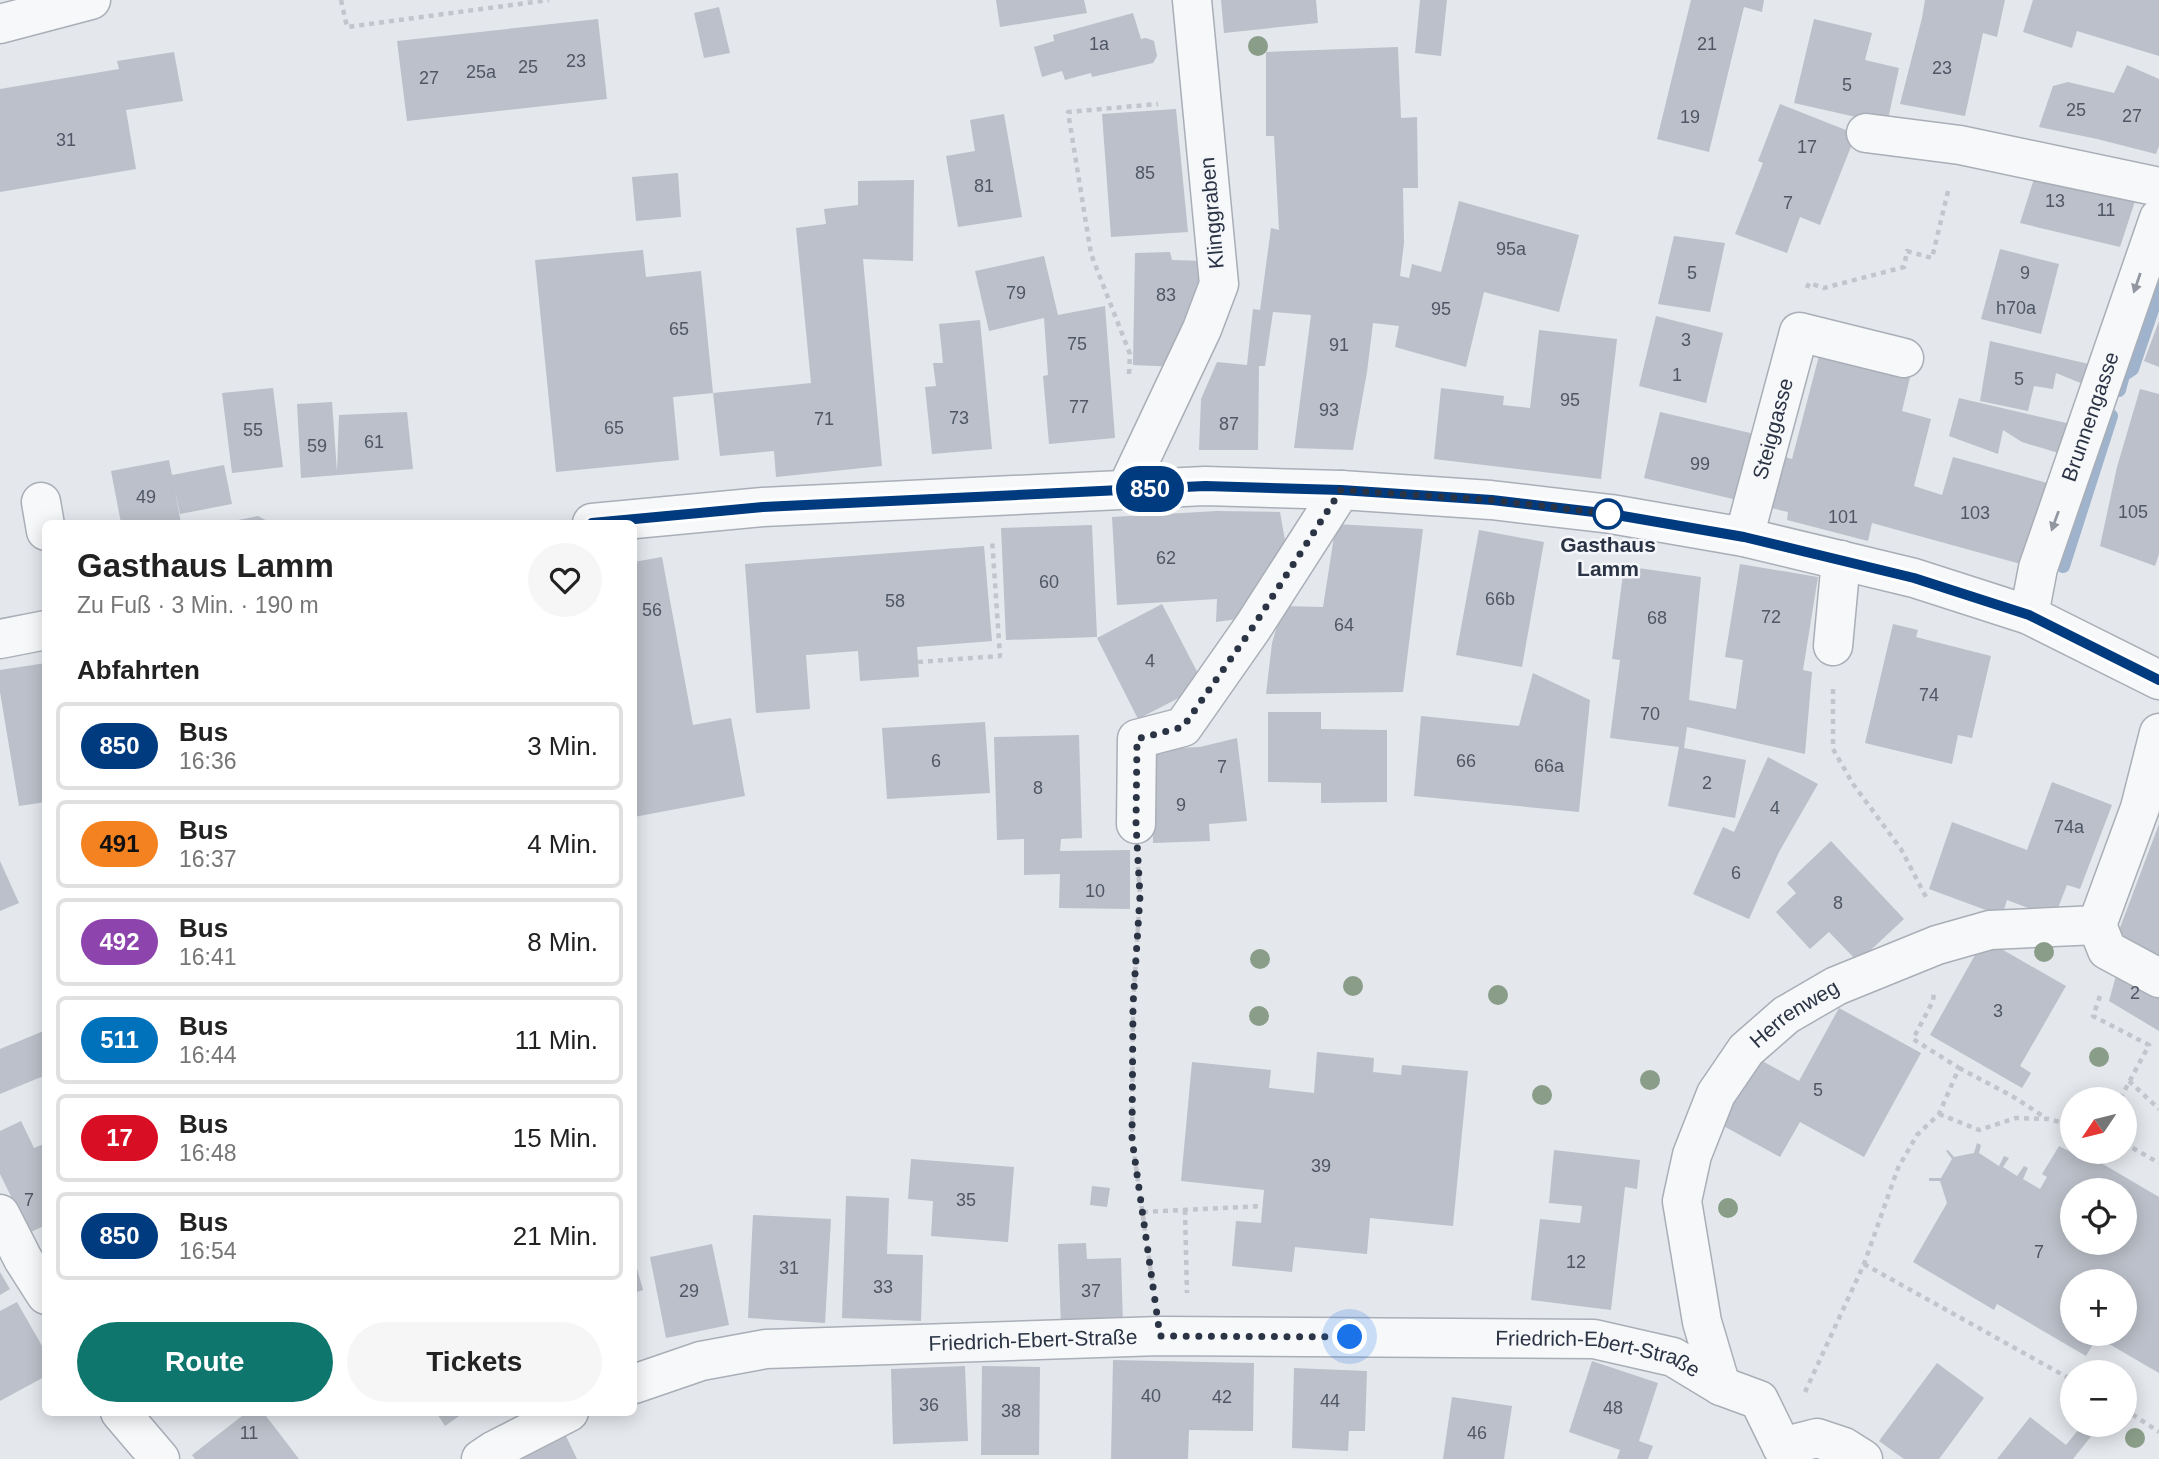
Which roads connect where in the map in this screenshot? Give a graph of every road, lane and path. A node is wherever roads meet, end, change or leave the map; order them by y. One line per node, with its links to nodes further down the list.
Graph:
1 (91, 0): 5 (street)
2 (341, 0): 3 (path)
3 (549, 0)
4 (1192, 0): 6 (street, Klinggraben)
5 (0, 24)
6 (1201, 100): 12 (path); 14 (street, Klinggraben)
7 (1866, 133): 8 (street)
8 (2159, 187)
9 (2159, 218): 20 (street, Brunnengasse, one-way to 20)
10 (1937, 234): 11 (path)
11 (1824, 288)
12 (1130, 354)
13 (1904, 358): 17 (street, Steiggasse)
14 (1126, 490): 15 (street); 16 (street)
15 (1341, 490): 17 (street); 27 (street)
16 (624, 520)
17 (1744, 537): 19 (street)
18 (993, 551): 24 (path)
19 (1840, 560): 20 (street); 23 (street)
20 (2029, 615): 25 (street)
21 (42, 630): 22 (street)
22 (0, 639)
23 (1833, 646): 29 (path)
24 (918, 662)
25 (2159, 680)
26 (2159, 733): 28 (street)
27 (1136, 824): 44 (path)
28 (2097, 925): 29 (street, Herrenweg); 30 (street)
29 (1937, 945): 51 (street, Herrenweg)
30 (2159, 978)
31 (2100, 996): 34 (path)
32 (1933, 1001): 33 (path)
33 (1959, 1068): 37 (path); 38 (path)
34 (2129, 1081): 35 (path); 36 (path)
35 (2126, 1087)
36 (2159, 1109)
37 (1939, 1114): 38 (path); 46 (path)
38 (2048, 1119): 39 (path)
39 (2060, 1122)
40 (2137, 1150): 41 (path)
41 (2159, 1163)
42 (1262, 1206): 43 (path)
43 (1185, 1210): 44 (path); 48 (path)
44 (1143, 1212): 48 (path)
45 (0, 1214): 47 (street)
46 (1864, 1264): 49 (path); 52 (path)
47 (42, 1289)
48 (1174, 1336): 50 (street, Friedrich-Ebert-Straße); 51 (street, Friedrich-Ebert-Straße)
49 (2060, 1373)
50 (637, 1383)
51 (1721, 1386): 52 (street)
52 (1759, 1400): 57 (street)
53 (123, 1416): 58 (street)
54 (562, 1416): 59 (street)
55 (2137, 1418): 56 (path)
56 (2159, 1432)
57 (1778, 1453): 60 (street)
58 (160, 1459)
59 (481, 1459)
60 (1863, 1459)

